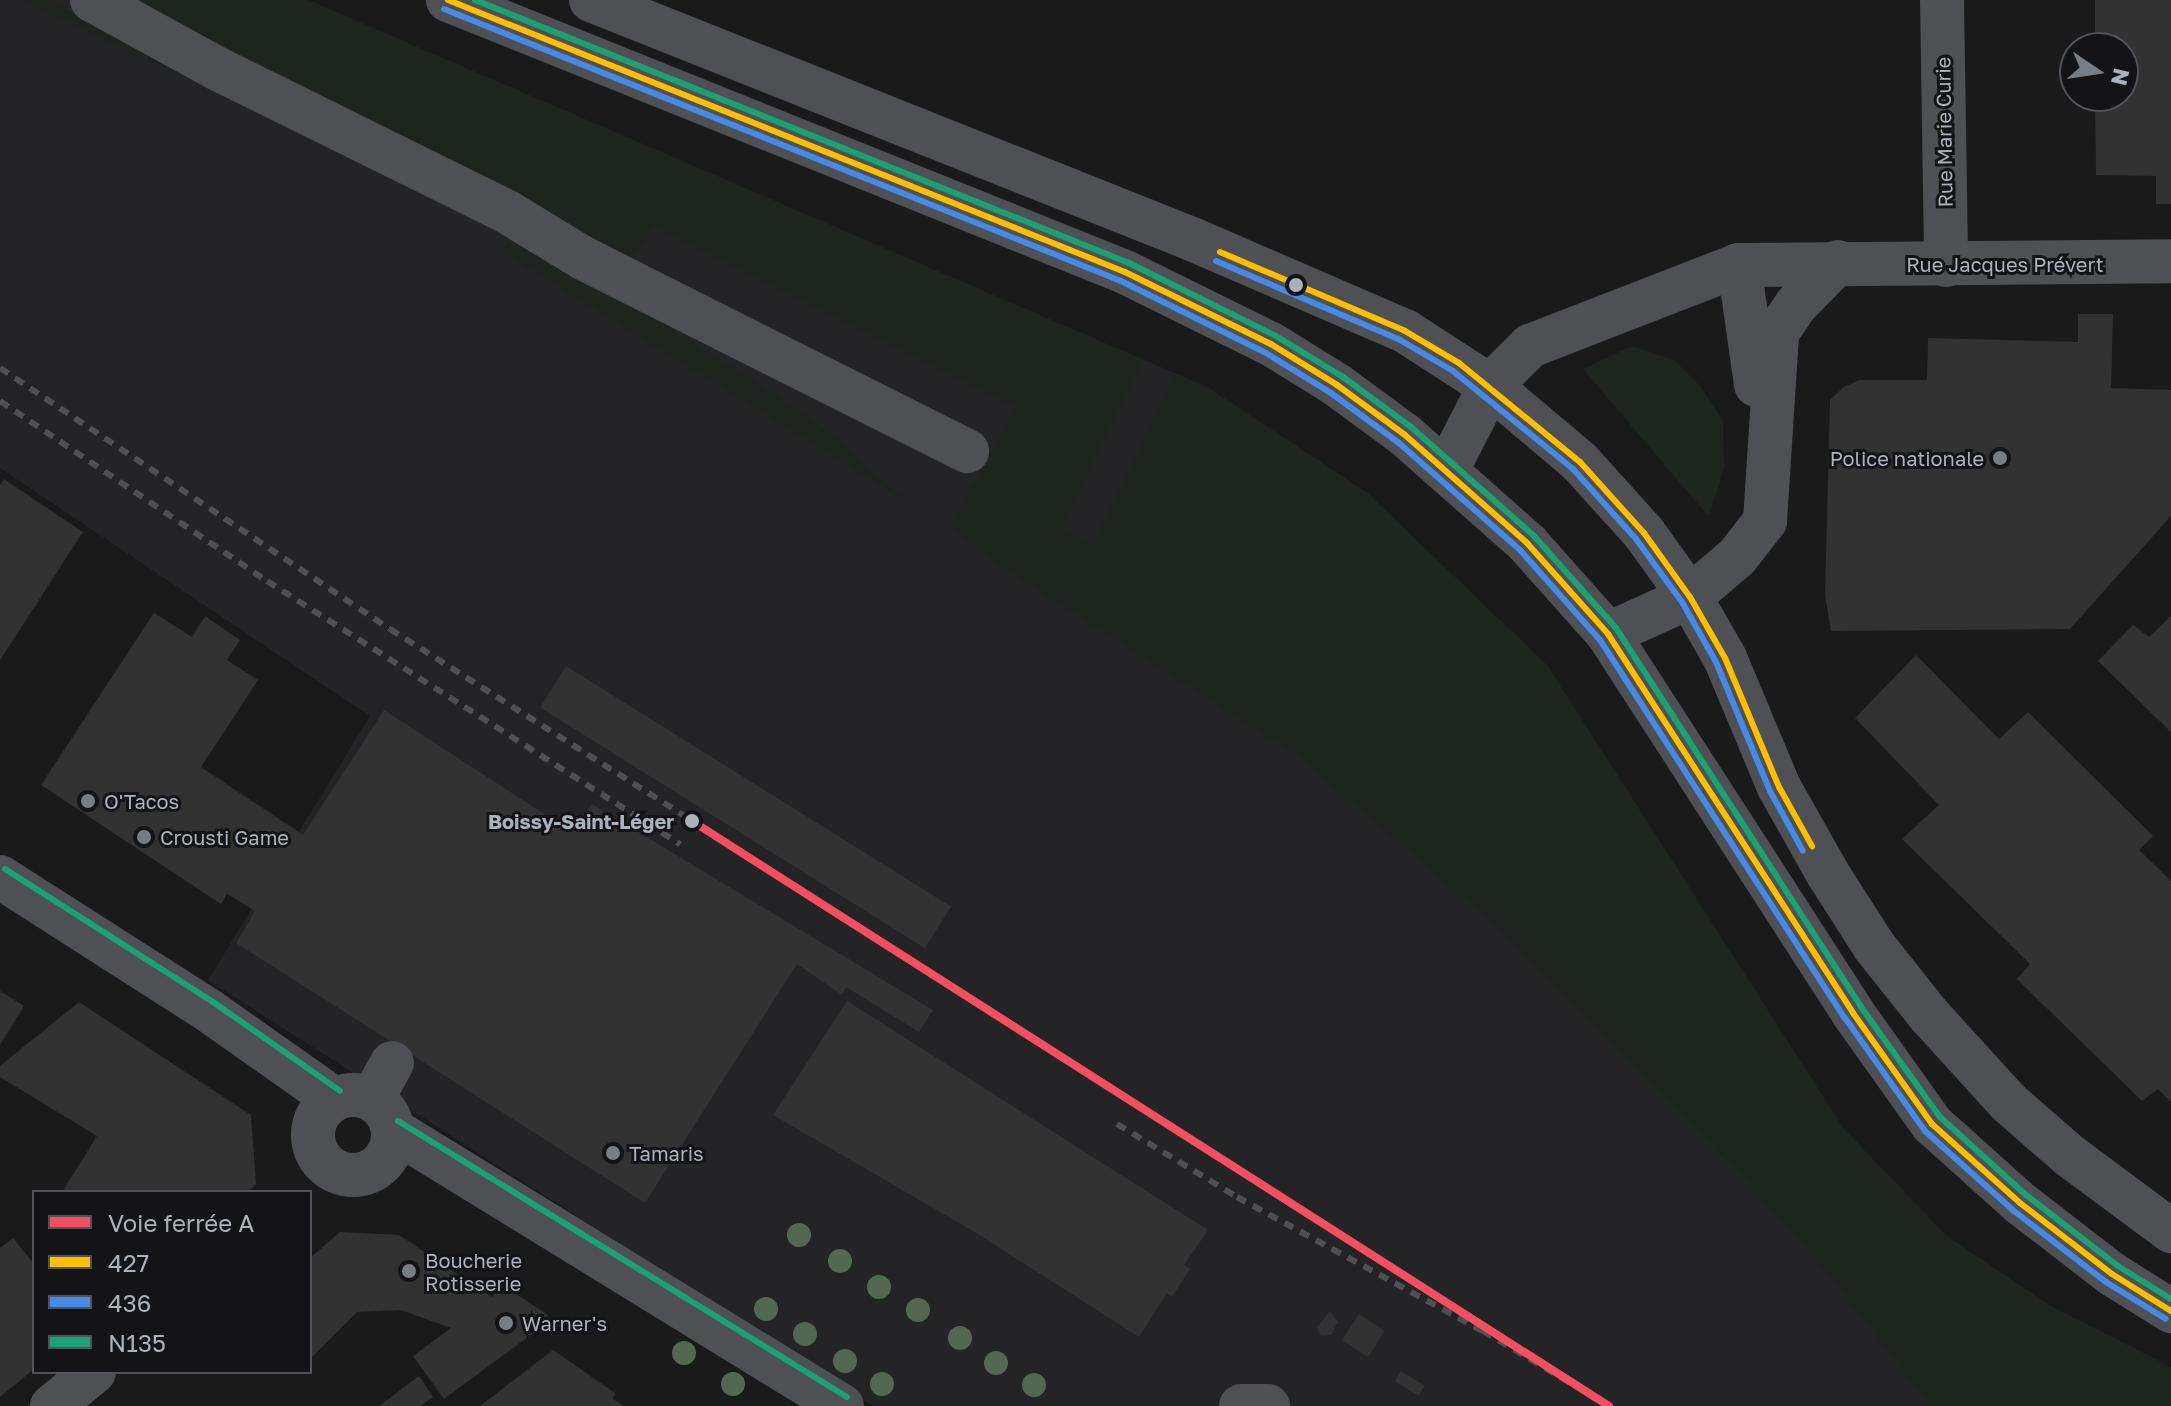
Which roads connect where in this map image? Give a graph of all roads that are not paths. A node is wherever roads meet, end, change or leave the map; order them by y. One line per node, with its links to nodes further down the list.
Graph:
1 (92, 0): 10 (street)
2 (448, 0): 12 (street)
3 (591, 0): 9 (street)
4 (1942, 0): 8 (street, Rue Marie Curie)
5 (2171, 261): 8 (street, Rue Jacques Prévert)
6 (1838, 262): 7 (street, Rue Jacques Prévert); 8 (street, Rue Jacques Prévert); 11 (street)
7 (1739, 265): 9 (street, Rue Jacques Prévert); 11 (street)
8 (1946, 265)
9 (1490, 386): 12 (street); 13 (street)
10 (967, 451)
11 (1766, 458): 13 (street)
12 (1447, 470): 14 (street)
13 (1690, 597): 14 (street); 18 (street)
14 (1608, 634): 19 (street)
15 (0, 877): 16 (street)
16 (373, 1098): 17 (street); 17 (street); 22 (street)
17 (323, 1182)
18 (2171, 1231)
19 (2171, 1311)
20 (92, 1374): 21 (street)
21 (52, 1406)
22 (842, 1406)
23 (1241, 1406): 24 (street)
24 (1268, 1406)

